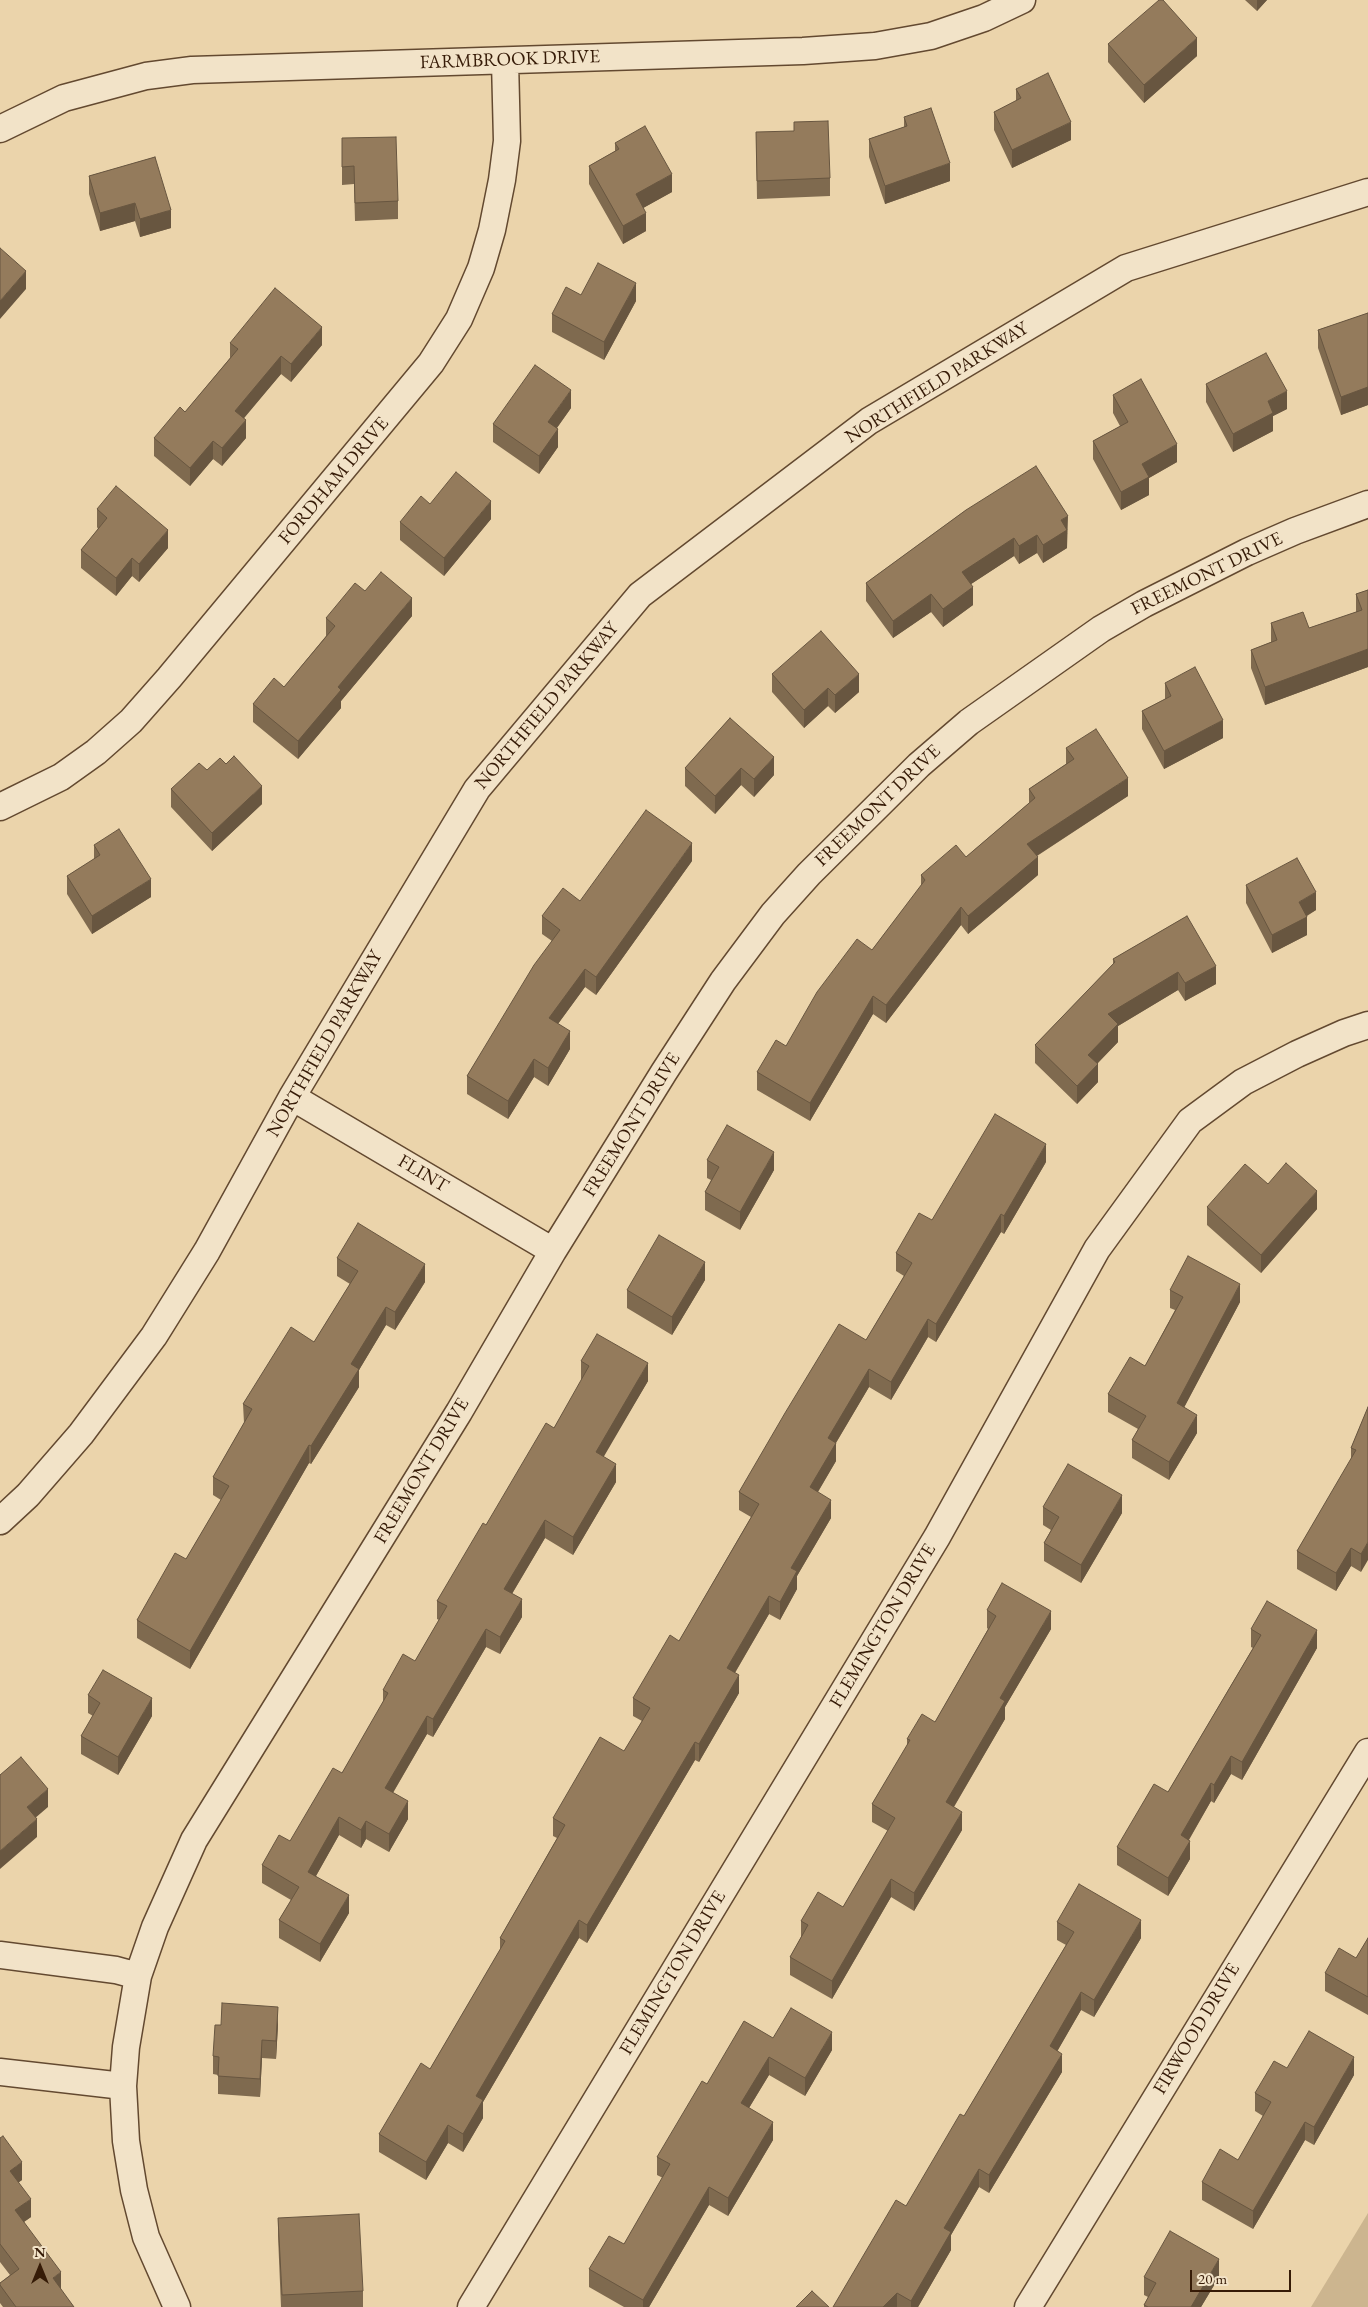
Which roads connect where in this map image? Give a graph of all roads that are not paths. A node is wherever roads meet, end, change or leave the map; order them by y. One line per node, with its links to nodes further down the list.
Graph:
1 (1022, 0): 2 (street, FARMBROOK DRIVE)
2 (505, 61): 3 (street, FARMBROOK DRIVE); 6 (street, FORDHAM DRIVE)
3 (0, 129)
4 (1368, 192): 8 (street, NORTHFIELD PARKWAY)
5 (1368, 504): 9 (street, FREEMONT DRIVE)
6 (0, 807)
7 (1368, 1025): 17 (street, FLEMINGTON DRIVE)
8 (292, 1097): 9 (street, FLINT); 10 (street, NORTHFIELD PARKWAY)
9 (553, 1251): 13 (street, FREEMONT DRIVE)
10 (0, 1521)
11 (1368, 1752): 18 (street, FIRWOOD DRIVE)
12 (0, 1955): 13 (street)
13 (138, 1976): 15 (street, FREEMONT DRIVE)
14 (0, 2072): 15 (street)
15 (123, 2086): 16 (street, FREEMONT DRIVE)
16 (177, 2307)
17 (470, 2307)
18 (1028, 2307)

